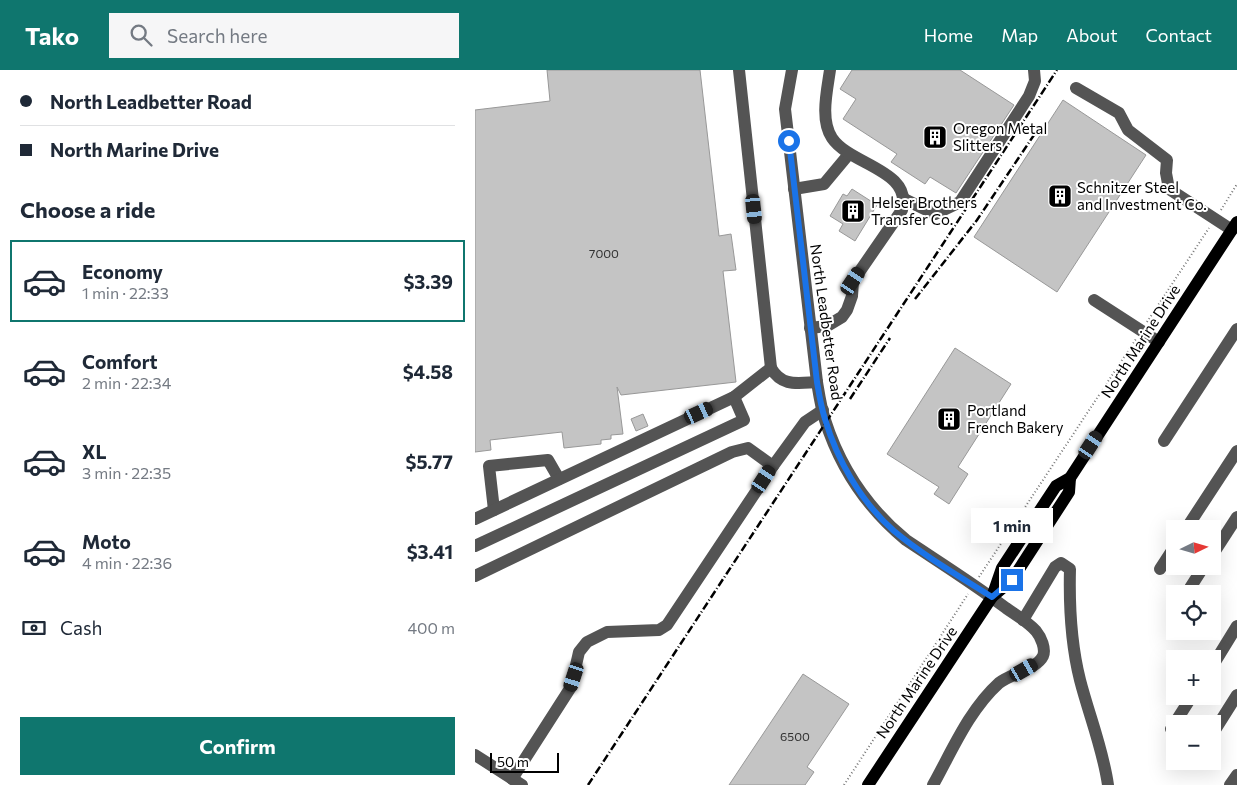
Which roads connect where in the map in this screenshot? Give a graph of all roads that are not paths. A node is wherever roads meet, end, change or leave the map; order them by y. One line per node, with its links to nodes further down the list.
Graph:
1 (739, 70): 14 (street)
2 (792, 70): 7 (street, North Leadbetter Road)
3 (830, 70): 6 (street)
4 (1034, 70): 8 (street)
5 (1076, 88): 9 (street)
6 (849, 154): 7 (street); 8 (street)
7 (794, 189): 11 (street, North Leadbetter Road)
8 (904, 199): 11 (street)
9 (1234, 226): 13 (main road, North Marine Drive)
10 (1094, 300): 13 (street)
11 (810, 328): 15 (street, North Leadbetter Road)
12 (1237, 329): 18 (street)
13 (1159, 342): 31 (main road, North Marine Drive)
14 (771, 368): 15 (street); 16 (street)
15 (817, 382): 17 (street, North Leadbetter Road)
16 (734, 397): 21 (street); 27 (street)
17 (823, 410): 20 (street); 31 (street, North Leadbetter Road)
18 (1164, 440)
19 (1237, 451): 25 (street)
20 (773, 466): 30 (street); 39 (street)
21 (559, 479): 22 (street); 22 (street)
22 (494, 510): 24 (street)
23 (1237, 517): 26 (street)
24 (475, 519)
25 (1192, 520)
26 (1221, 542)
27 (475, 546)
28 (1166, 560): 29 (street)
29 (1160, 569)
30 (475, 576)
31 (992, 597): 32 (street, North Leadbetter Road); 40 (main road, North Marine Drive)
32 (1023, 620): 41 (street, North Leadbetter Road); 42 (street)
33 (1237, 626): 34 (street)
34 (1221, 651)
35 (1237, 695): 36 (street)
36 (1221, 720)
37 (475, 755): 39 (street)
38 (1237, 775): 43 (street)
39 (517, 782)
40 (867, 785)
41 (933, 785)
42 (1109, 785)
43 (1230, 785)

